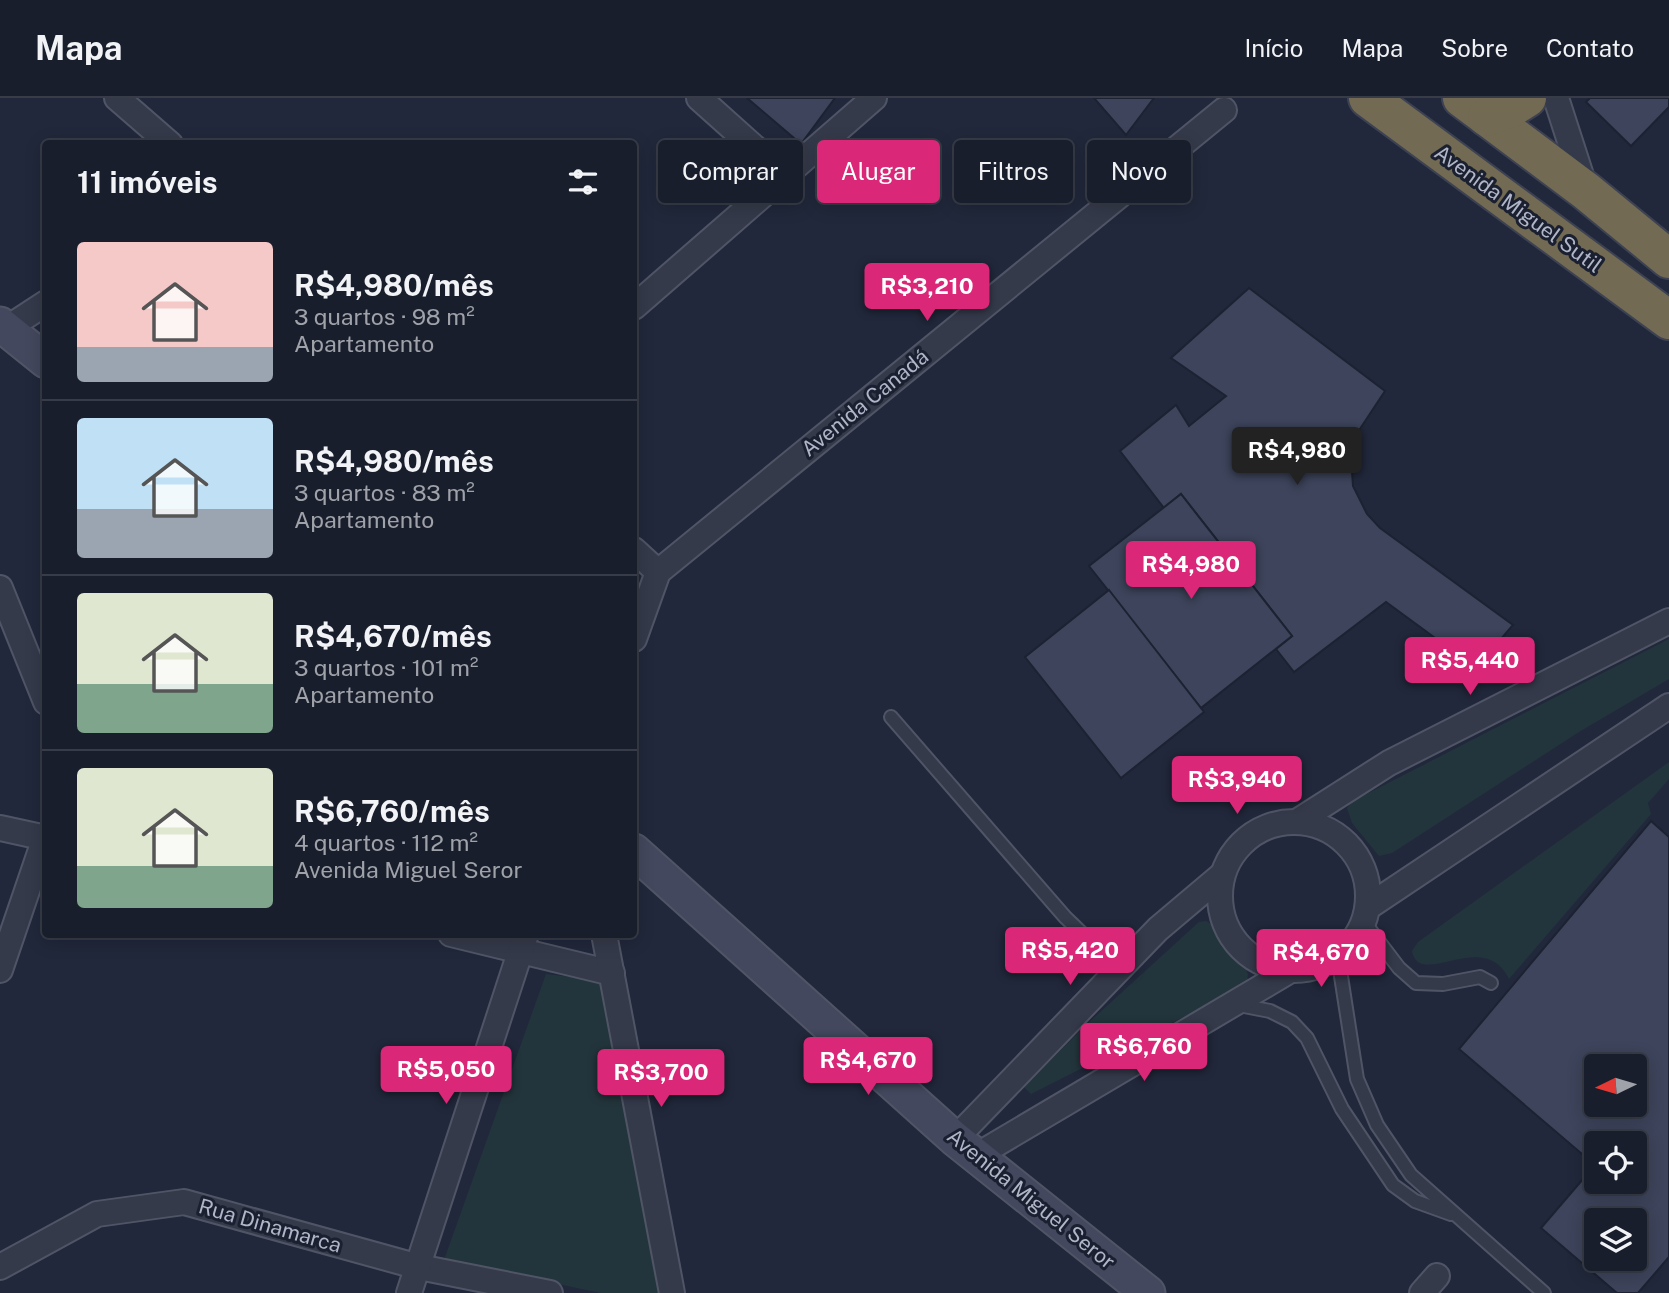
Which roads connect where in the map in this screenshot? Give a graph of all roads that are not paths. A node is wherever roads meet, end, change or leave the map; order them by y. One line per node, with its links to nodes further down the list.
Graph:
1 (699, 98): 10 (street)
2 (874, 98): 11 (street)
3 (1368, 98): 17 (highway, Avenida Miguel Sutil)
4 (1527, 98): 7 (highway)
5 (1556, 98): 12 (street)
6 (121, 99): 9 (street)
7 (1474, 107): 12 (highway)
8 (1224, 110): 21 (street, Avenida Canadá)
9 (166, 140)
10 (746, 140)
11 (803, 159)
12 (1586, 191): 14 (highway)
13 (753, 203): 15 (street)
14 (1669, 259)
15 (637, 304)
16 (42, 305): 18 (street)
17 (1669, 320)
18 (3, 329): 19 (street)
19 (42, 358)
20 (637, 553): 21 (street)
21 (658, 572): 24 (street)
22 (0, 589): 25 (street)
23 (1669, 621): 28 (street)
24 (637, 631)
25 (42, 692)
26 (1669, 706): 34 (street)
27 (891, 717): 39 (lane)
28 (1298, 821): 33 (street); 34 (street)
29 (0, 828): 30 (street)
30 (42, 836)
31 (42, 846): 40 (street)
32 (637, 854): 45 (street, Avenida Miguel Seror)
33 (1222, 875): 39 (street); 41 (street)
34 (1366, 915): 38 (street); 43 (lane)
35 (483, 938): 37 (street)
36 (605, 938): 42 (street)
37 (523, 943): 42 (street); 48 (street)
38 (1338, 957): 41 (street); 46 (lane)
39 (1119, 969): 45 (street)
40 (0, 970)
41 (1289, 971): 44 (street)
42 (612, 973): 51 (street)
43 (1491, 983)
44 (1232, 1004): 45 (street); 46 (lane)
45 (965, 1147): 52 (street, Avenida Miguel Seror)
46 (1458, 1217): 53 (lane)
47 (0, 1267): 48 (street, Rua Dinamarca)
48 (419, 1267): 49 (street); 50 (street, Rua Dinamarca)
49 (409, 1293)
50 (550, 1293)
51 (672, 1293)
52 (1148, 1293)
53 (1544, 1293)

